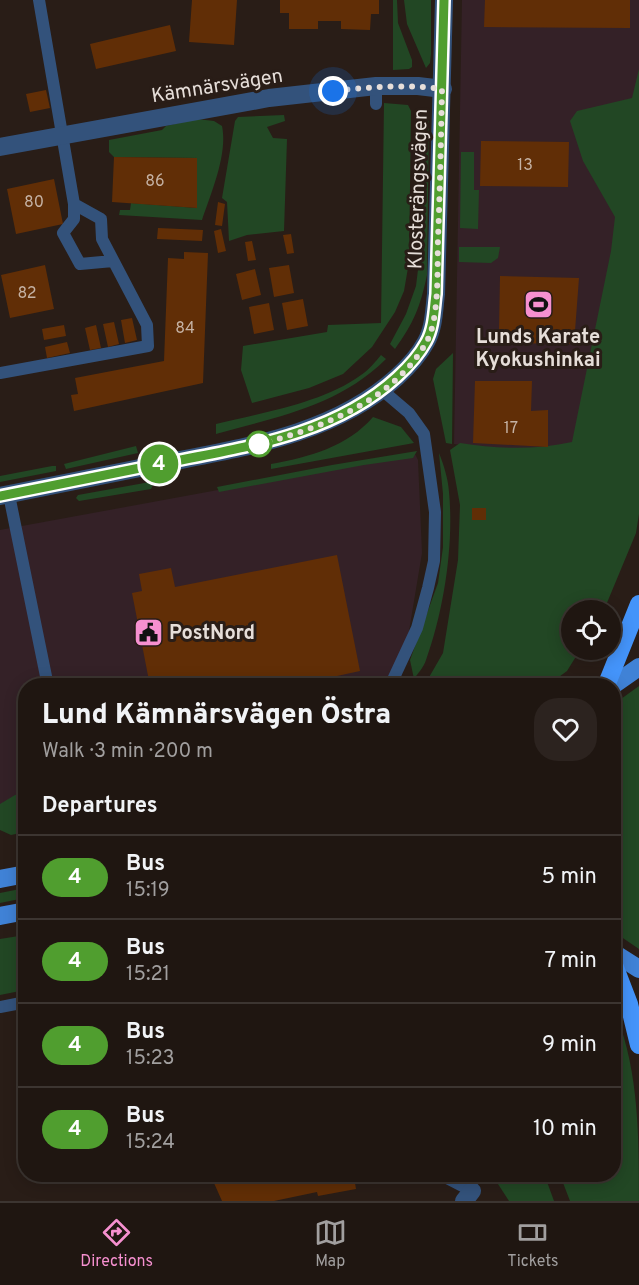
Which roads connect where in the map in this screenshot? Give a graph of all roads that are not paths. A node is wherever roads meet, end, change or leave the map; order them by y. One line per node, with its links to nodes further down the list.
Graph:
1 (39, 0): 4 (lane)
2 (444, 0): 3 (street, Klosterängsvägen)
3 (442, 89): 4 (street, Kämnärsvägen); 9 (street, Klosterängsvägen)
4 (62, 134): 5 (street, Kämnärsvägen); 6 (lane)
5 (0, 147)
6 (74, 204): 7 (lane); 7 (lane)
7 (113, 261): 8 (lane)
8 (0, 374)
9 (382, 390): 10 (street); 14 (lane)
10 (4, 495): 13 (lane)
11 (639, 604): 15 (highway)
12 (639, 667): 16 (main road)
13 (46, 678)
14 (394, 678)
15 (609, 678)
16 (621, 680)
17 (18, 876): 18 (main road)
18 (0, 879)
19 (18, 913): 20 (main road)
20 (0, 916)
21 (621, 957): 22 (main road)
22 (639, 969)
23 (621, 983): 26 (highway)
24 (18, 1004): 25 (lane)
25 (0, 1007)
26 (639, 1045)
27 (450, 1182): 28 (lane)
28 (468, 1196)

